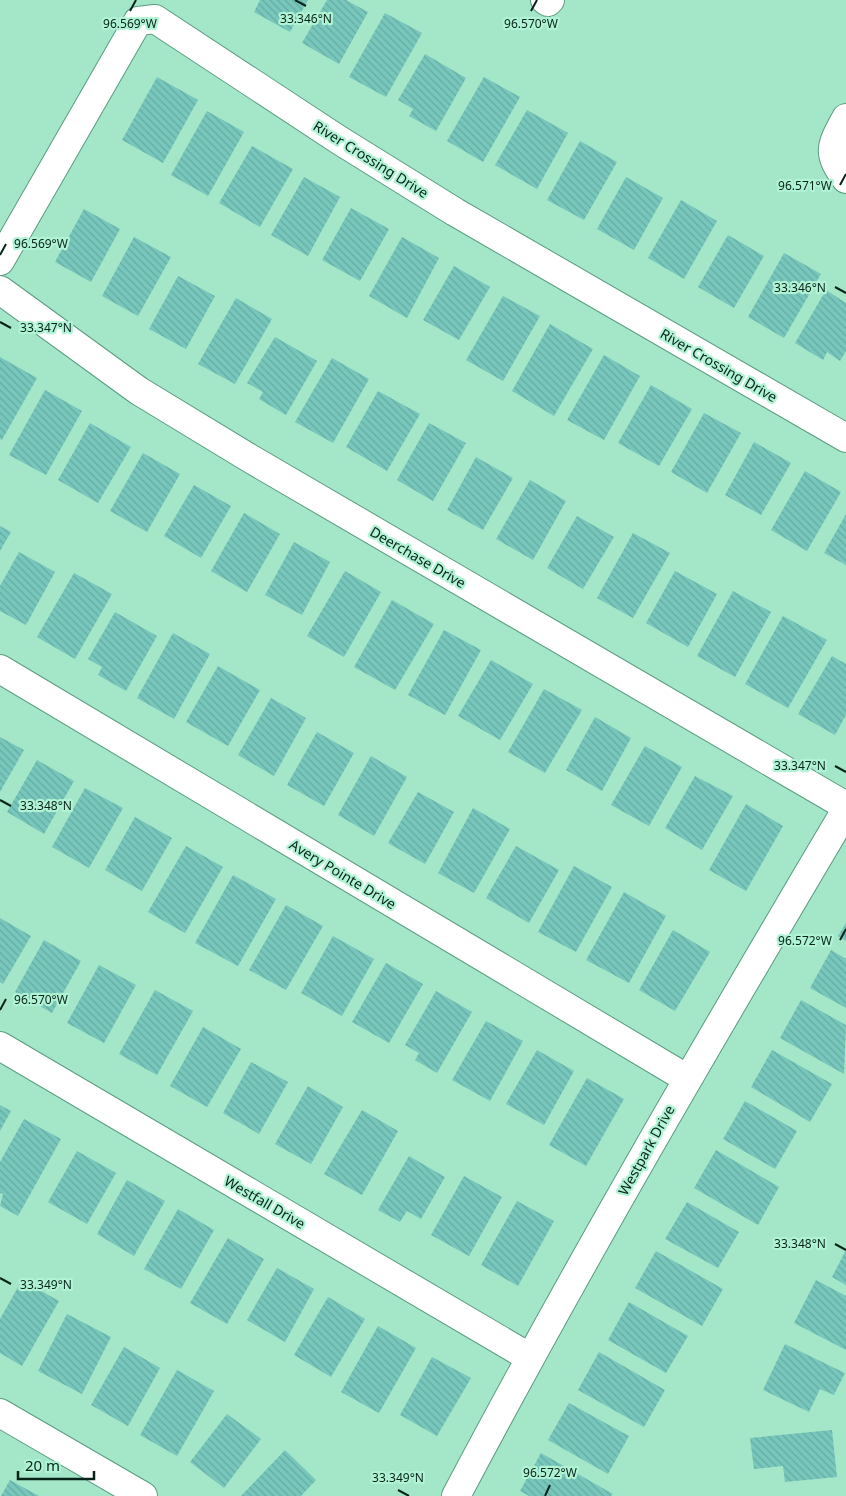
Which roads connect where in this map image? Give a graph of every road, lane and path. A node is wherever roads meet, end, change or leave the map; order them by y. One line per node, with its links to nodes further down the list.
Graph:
1 (545, 0): 2 (street)
2 (550, 0)
3 (846, 118): 4 (street)
4 (846, 179)
5 (0, 261): 7 (street, River Crossing Drive)
6 (0, 290): 9 (street, Deerchase Drive)
7 (846, 438)
8 (0, 669): 11 (street, Avery Pointe Drive)
9 (846, 808): 11 (street, Westpark Drive)
10 (0, 1046): 12 (street, Westfall Drive)
11 (686, 1078): 12 (street, Westpark Drive)
12 (529, 1357): 15 (street, Westpark Drive)
13 (0, 1413): 14 (street)
14 (143, 1496)
15 (456, 1496)

